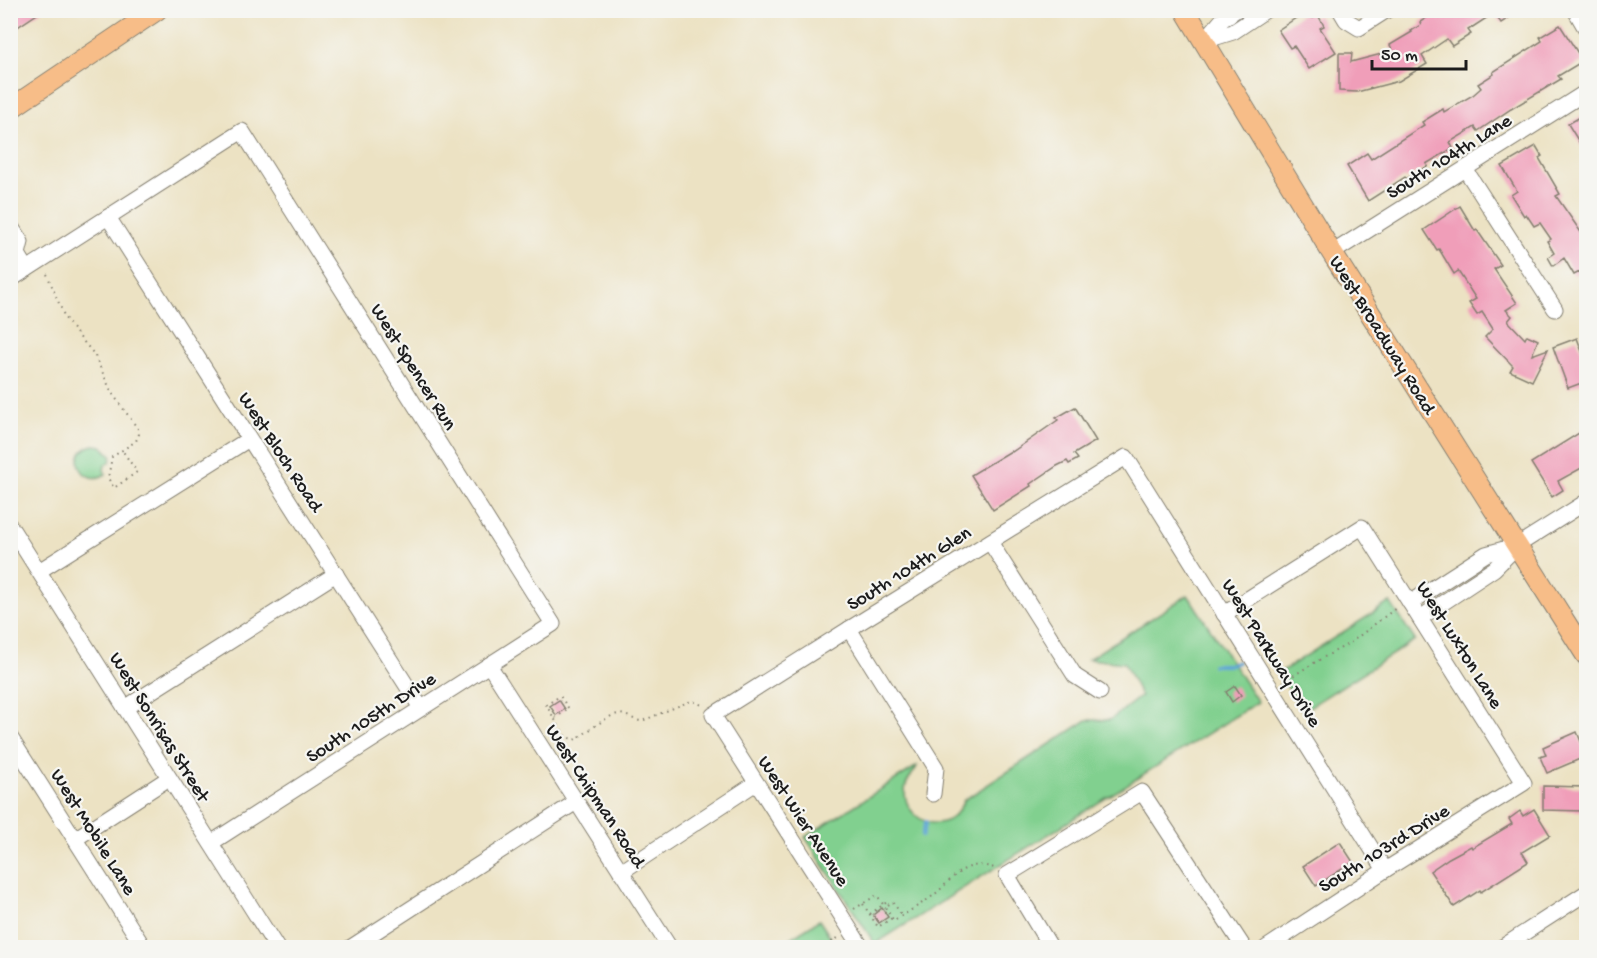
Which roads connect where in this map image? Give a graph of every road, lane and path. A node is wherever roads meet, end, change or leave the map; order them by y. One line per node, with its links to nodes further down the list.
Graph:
1 (157, 10): 11 (main road)
2 (1185, 10): 9 (main road, West Broadway Road)
3 (1236, 10): 9 (street)
4 (1266, 10): 9 (street)
5 (1340, 10): 6 (street)
6 (1387, 10)
7 (1575, 10): 8 (street)
8 (1587, 29)
9 (1204, 41): 16 (main road, West Broadway Road)
10 (1587, 92): 12 (street, South 104th Lane)
11 (10, 109)
12 (1466, 169): 16 (street, South 104th Lane); 19 (street)
13 (108, 217): 17 (street); 20 (street, West Bloch Road); 32 (street, West Spencer Run)
14 (10, 225): 15 (street)
15 (14, 253): 17 (street)
16 (1332, 253): 26 (main road, West Broadway Road)
17 (34, 265): 18 (street); 21 (path)
18 (10, 280)
19 (1555, 309)
20 (249, 439): 27 (street); 28 (street, West Bloch Road)
21 (122, 450): 21 (path)
22 (1126, 457): 25 (street, South 104th Glen); 30 (street, West Parkway Drive)
23 (1587, 502): 26 (street)
24 (10, 526): 27 (street, West Sonrisas Street)
25 (990, 542): 33 (street, South 104th Glen); 37 (street)
26 (1518, 545): 29 (street); 31 (street); 34 (main road, West Broadway Road)
27 (39, 571): 38 (street, West Sonrisas Street)
28 (336, 574): 38 (street); 39 (street, West Bloch Road)
29 (1405, 604): 30 (street, West Luxton Lane); 31 (street, West Luxton Lane); 36 (path)
30 (1224, 614): 36 (street, West Parkway Drive)
31 (1420, 618): 45 (street, West Luxton Lane)
32 (553, 624): 35 (street, South 105th Drive)
33 (849, 628): 40 (street, South 104th Glen); 46 (street)
34 (1587, 655)
35 (489, 665): 39 (street, South 105th Drive); 47 (street, West Chipman Road)
36 (1272, 690): 50 (street, West Parkway Drive)
37 (1100, 692)
38 (125, 708): 43 (street, West Sonrisas Street)
39 (421, 708): 49 (street, South 105th Drive)
40 (713, 715): 41 (path); 44 (street, West Wier Avenue)
41 (555, 718): 41 (path)
42 (10, 737): 48 (street, West Mobile Lane)
43 (169, 778): 48 (street); 49 (street, West Sonrisas Street)
44 (756, 783): 51 (street); 59 (street, West Wier Avenue)
45 (1524, 783): 50 (street, South 103rd Drive)
46 (933, 794)
47 (576, 802): 51 (street, West Chipman Road); 63 (street)
48 (75, 839): 61 (street, West Mobile Lane)
49 (211, 843): 62 (street, West Sonrisas Street)
50 (1385, 870): 68 (street, South 103rd Drive)
51 (621, 872): 60 (street, West Chipman Road)
52 (1007, 875): 57 (path); 66 (street); 67 (street)
53 (1587, 893): 69 (street)
54 (863, 904): 55 (path); 56 (path); 59 (path)
55 (884, 904): 56 (path); 57 (path); 58 (path)
56 (870, 914): 58 (path)
57 (902, 916): 58 (path)
58 (892, 918)
59 (846, 924): 64 (path); 65 (street, West Wier Avenue)
60 (664, 946)
61 (144, 948)
62 (277, 948)
63 (350, 948)
64 (821, 948)
65 (862, 948)
66 (1051, 948)
67 (1244, 948)
68 (1266, 948)
69 (1501, 948)

